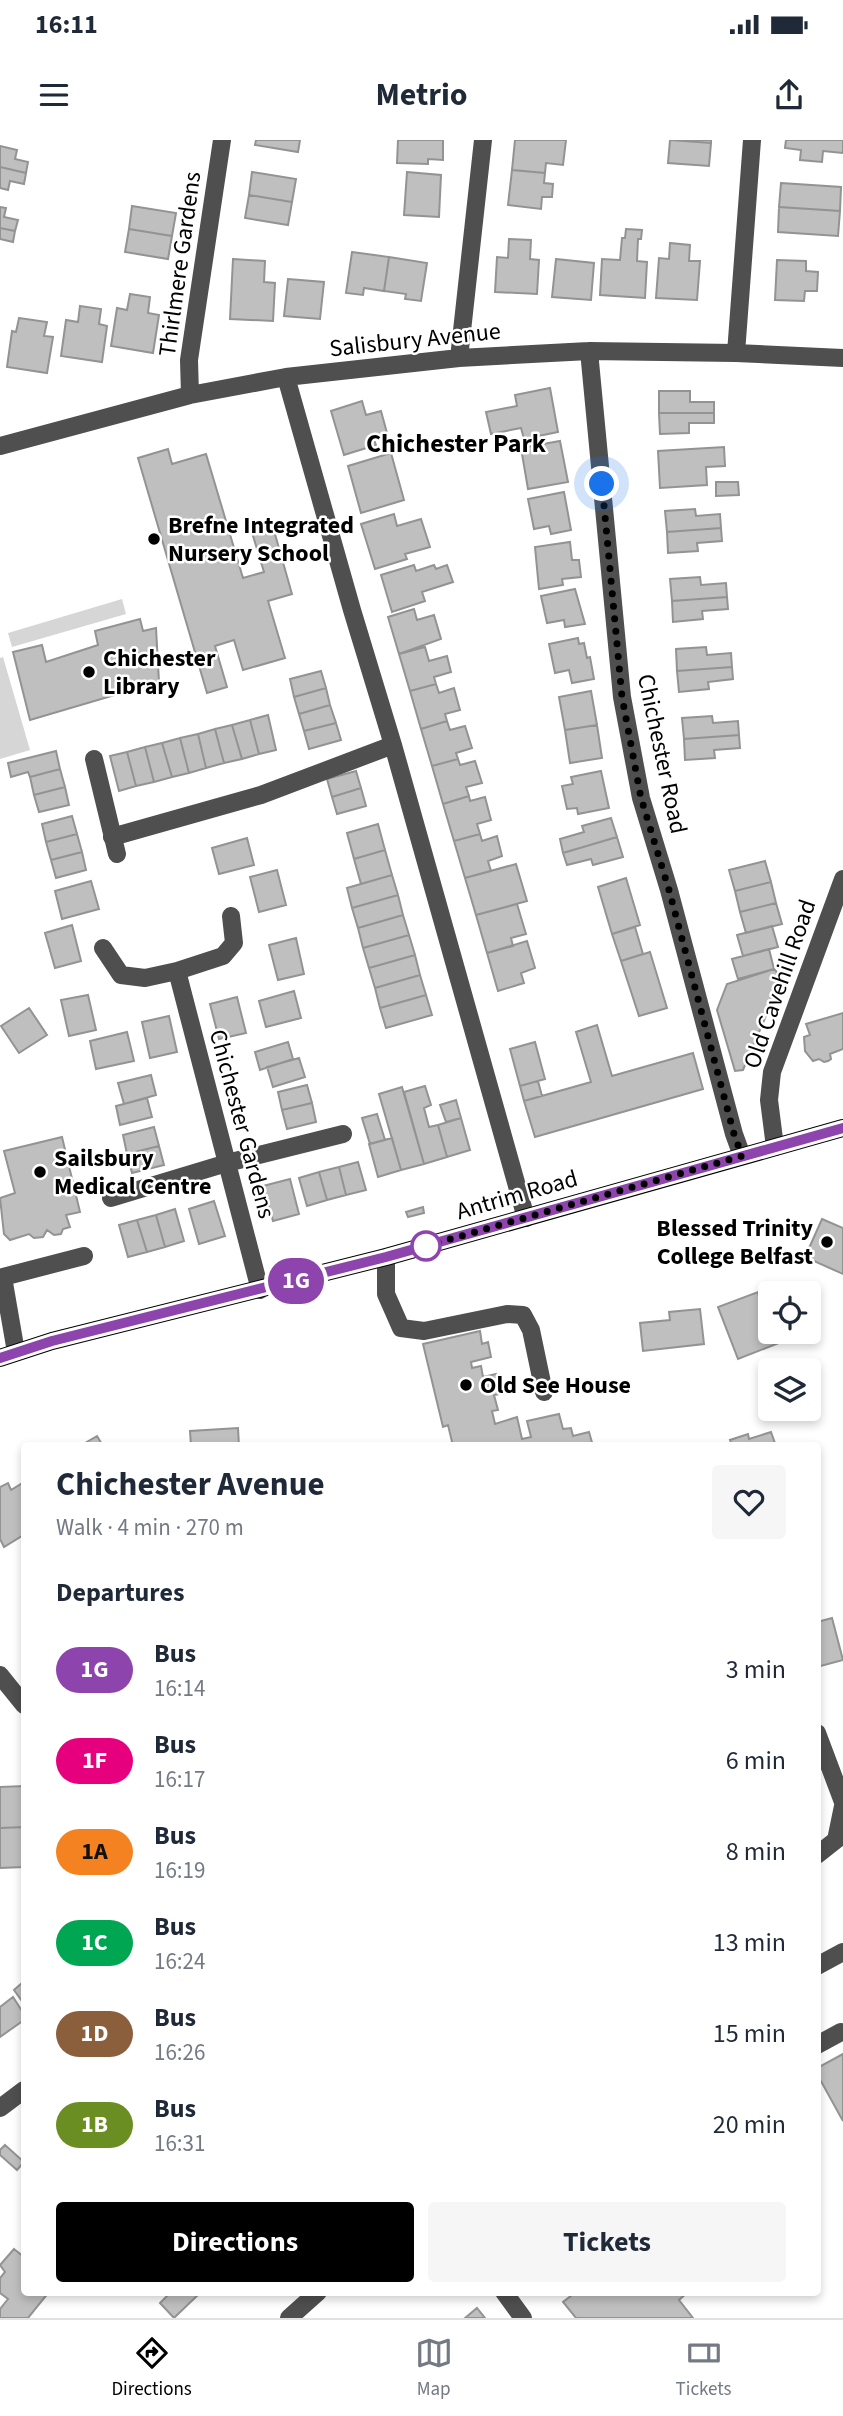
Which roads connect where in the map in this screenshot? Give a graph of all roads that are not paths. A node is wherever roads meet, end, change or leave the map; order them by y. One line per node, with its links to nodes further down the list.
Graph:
1 (222, 140): 9 (street, Thirlmere Gardens)
2 (483, 140): 6 (street)
3 (751, 140): 5 (street)
4 (589, 351): 5 (street, Salisbury Avenue); 6 (street, Salisbury Avenue); 20 (street, Chichester Road)
5 (736, 353): 7 (street, Salisbury Avenue)
6 (459, 358): 8 (street, Salisbury Avenue)
7 (843, 358)
8 (286, 377): 9 (street, Salisbury Avenue); 11 (street)
9 (190, 396): 10 (street, Salisbury Avenue)
10 (0, 446)
11 (393, 745): 12 (street); 23 (street)
12 (94, 760)
13 (843, 879): 19 (street, Old Cavehill Road)
14 (231, 916): 16 (street)
15 (103, 948): 16 (street)
16 (177, 971): 21 (street, Chichester Gardens)
17 (843, 1128): 19 (main road, Antrim Road)
18 (342, 1134): 21 (street)
19 (775, 1147): 20 (main road, Antrim Road)
20 (742, 1156): 23 (main road, Antrim Road)
21 (227, 1163): 22 (street); 26 (street, Chichester Gardens)
22 (111, 1198)
23 (526, 1218): 25 (main road, Antrim Road)
24 (85, 1256): 27 (street)
25 (386, 1257): 26 (main road, Antrim Road); 28 (street)
26 (260, 1290): 27 (main road, Antrim Road)
27 (8, 1355)
28 (544, 1392)
29 (0, 1675): 30 (street)
30 (21, 1702)
31 (821, 1744): 32 (street)
32 (843, 1804): 33 (street)
33 (821, 1852)
34 (843, 1952): 35 (street)
35 (821, 1964)
36 (841, 2032): 37 (street)
37 (821, 2043)
38 (21, 2092): 39 (street)
39 (0, 2108)
40 (314, 2296): 42 (street)
41 (507, 2296): 43 (street)
42 (289, 2318)
43 (523, 2318)

